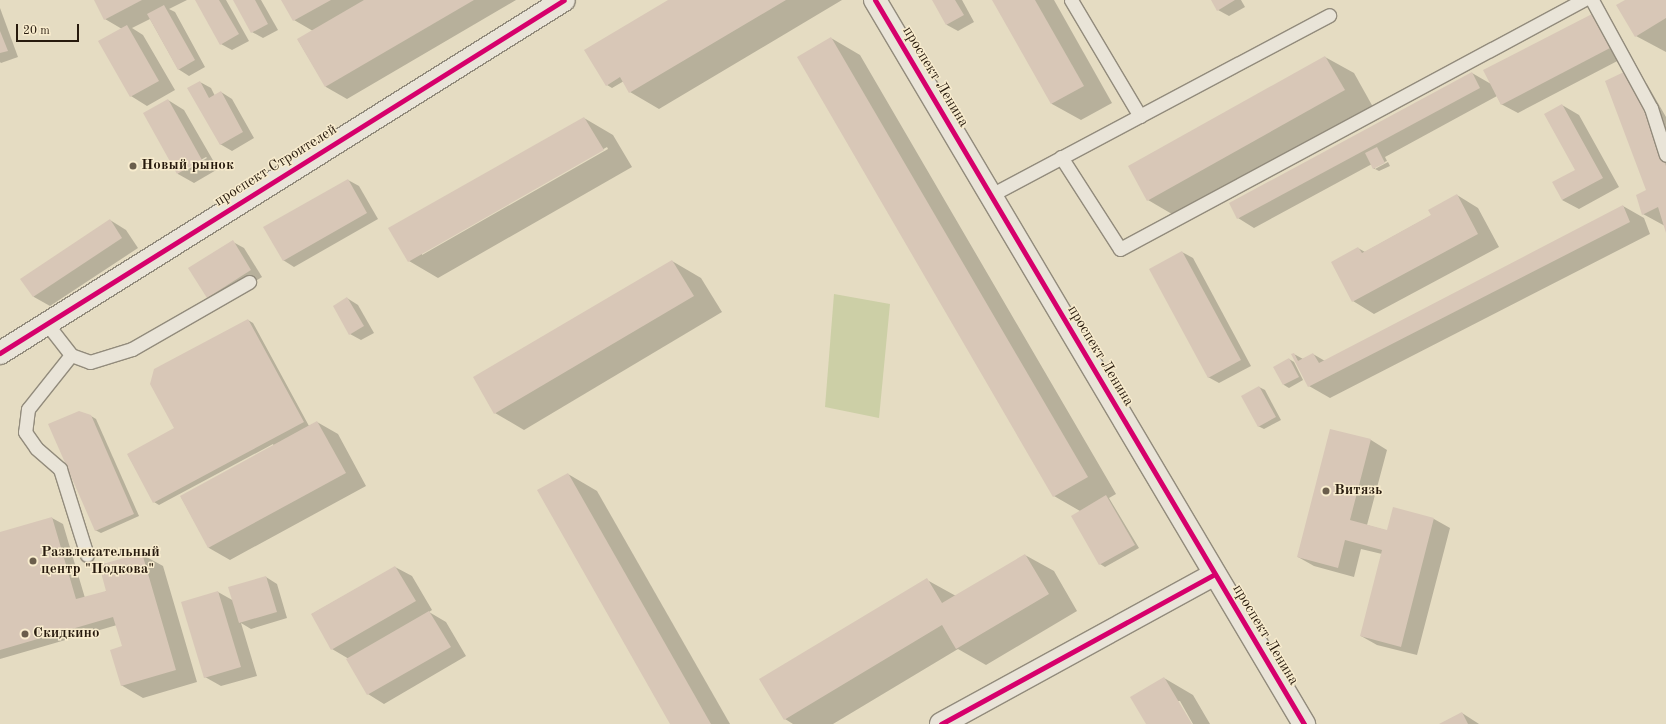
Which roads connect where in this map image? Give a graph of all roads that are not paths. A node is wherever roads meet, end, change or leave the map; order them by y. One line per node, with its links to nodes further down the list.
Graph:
1 (564, 0): 12 (street, проспект Строителей)
2 (875, 0): 10 (street, проспект Ленина)
3 (1071, 0): 7 (lane)
4 (1583, 0): 9 (lane)
5 (1592, 0): 8 (lane)
6 (1329, 15): 7 (lane)
7 (1140, 116): 9 (lane)
8 (1666, 155)
9 (1061, 158): 10 (lane)
10 (991, 195): 16 (street, проспект Ленина)
11 (249, 282): 14 (lane)
12 (47, 324): 13 (street, проспект Строителей); 14 (lane)
13 (0, 353)
14 (71, 355): 15 (lane)
15 (87, 555)
16 (1215, 574): 17 (street); 18 (street, проспект Ленина)
17 (941, 724)
18 (1304, 724)

